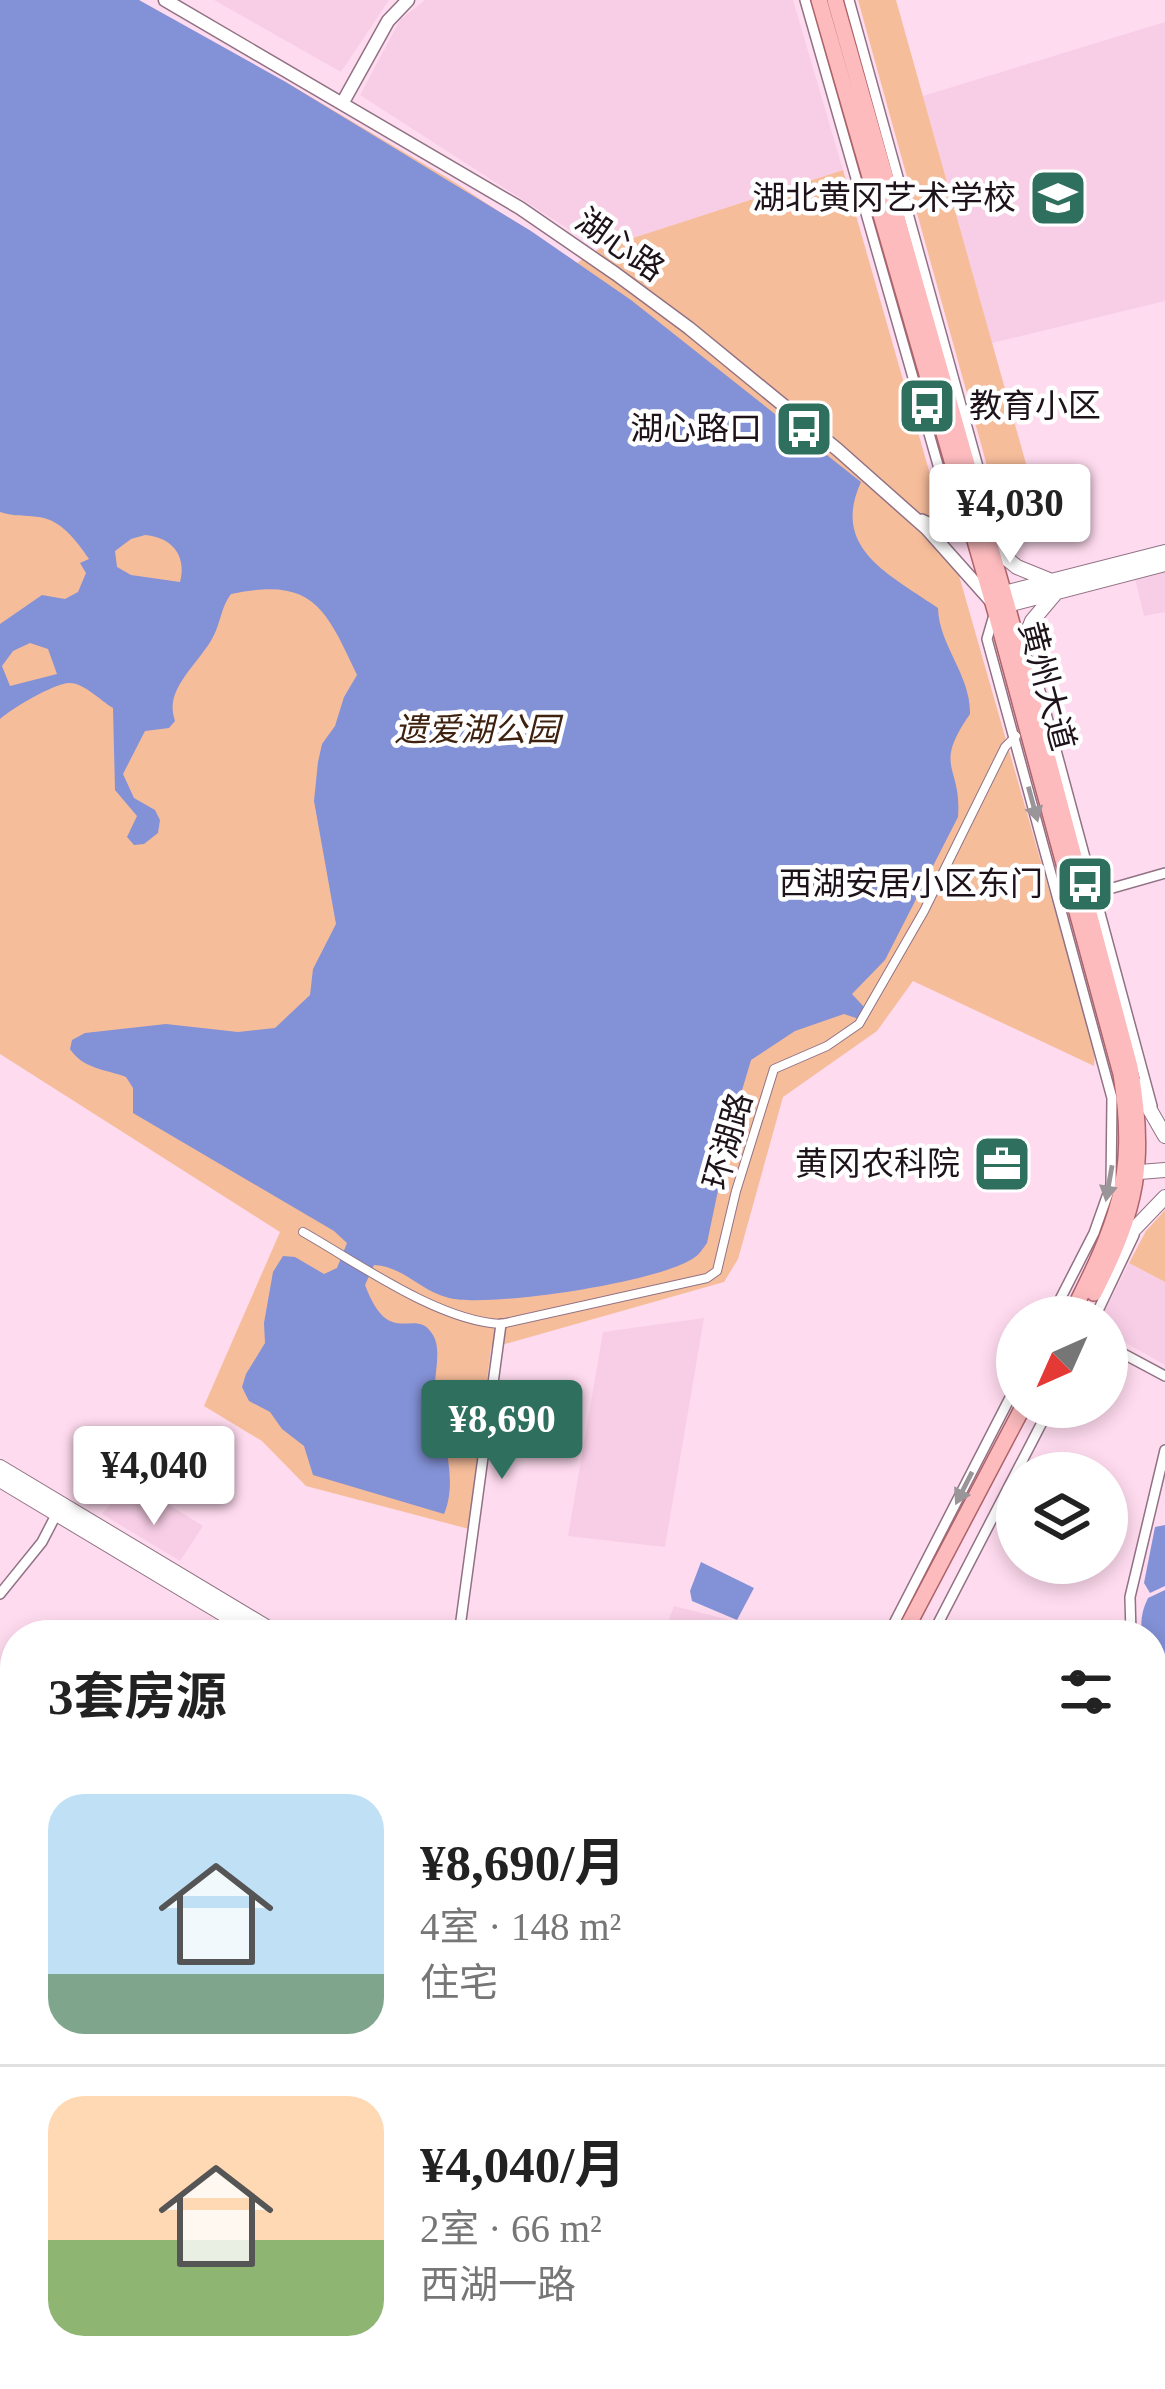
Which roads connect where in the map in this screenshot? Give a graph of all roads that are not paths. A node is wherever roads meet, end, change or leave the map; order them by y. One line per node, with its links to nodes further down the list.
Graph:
1 (165, 0): 7 (street, 湖心路)
2 (408, 0): 7 (street)
3 (806, 0): 8 (street)
4 (819, 0): 10 (main road, 黄州大道)
5 (836, 0): 11 (main road, 黄州大道)
6 (849, 0): 11 (street)
7 (343, 102): 9 (street, 湖心路)
8 (946, 493): 9 (street); 10 (street)
9 (902, 506): 15 (street, 湖心路)
10 (968, 519): 15 (main road, 黄州大道)
11 (991, 546): 14 (main road); 15 (main road, 黄州大道)
12 (1165, 552): 14 (main road)
13 (1165, 564): 14 (main road)
14 (1056, 586): 15 (main road); 16 (main road)
15 (1000, 603): 16 (main road, 黄州大道); 17 (main road, 黄州大道)
16 (1020, 651): 17 (main road, 黄州大道); 19 (street)
17 (1027, 731): 20 (main road, 黄州大道); 23 (main road, 黄州大道); 28 (street, one-way to 28); 32 (street, 环湖路)
18 (1165, 874): 19 (street)
19 (1095, 893): 21 (street)
20 (1132, 1080): 21 (main road); 23 (main road, 黄州大道)
21 (1161, 1130)
22 (1165, 1170): 23 (main road)
23 (1133, 1172): 27 (main road, 黄州大道); 29 (main road, 黄州大道)
24 (1165, 1197): 25 (main road)
25 (1139, 1224): 27 (main road); 31 (street)
26 (302, 1232): 32 (street, 环湖路)
27 (1116, 1249): 30 (main road, 黄州大道)
28 (1062, 1296)
29 (1080, 1296)
30 (1092, 1296)
31 (1106, 1296)
32 (501, 1324): 46 (street)
33 (1128, 1356): 34 (street)
34 (1165, 1376)
35 (996, 1425): 47 (street, one-way to 47)
36 (1012, 1428): 48 (main road)
37 (1023, 1428): 49 (main road)
38 (1039, 1428): 50 (street)
39 (1165, 1450): 51 (street)
40 (0, 1467): 45 (main road)
41 (0, 1480): 42 (main road)
42 (57, 1513): 43 (street); 44 (main road)
43 (0, 1594)
44 (233, 1620)
45 (255, 1620)
46 (461, 1620)
47 (896, 1620)
48 (911, 1620)
49 (923, 1620)
50 (940, 1620)
51 (1131, 1620)

